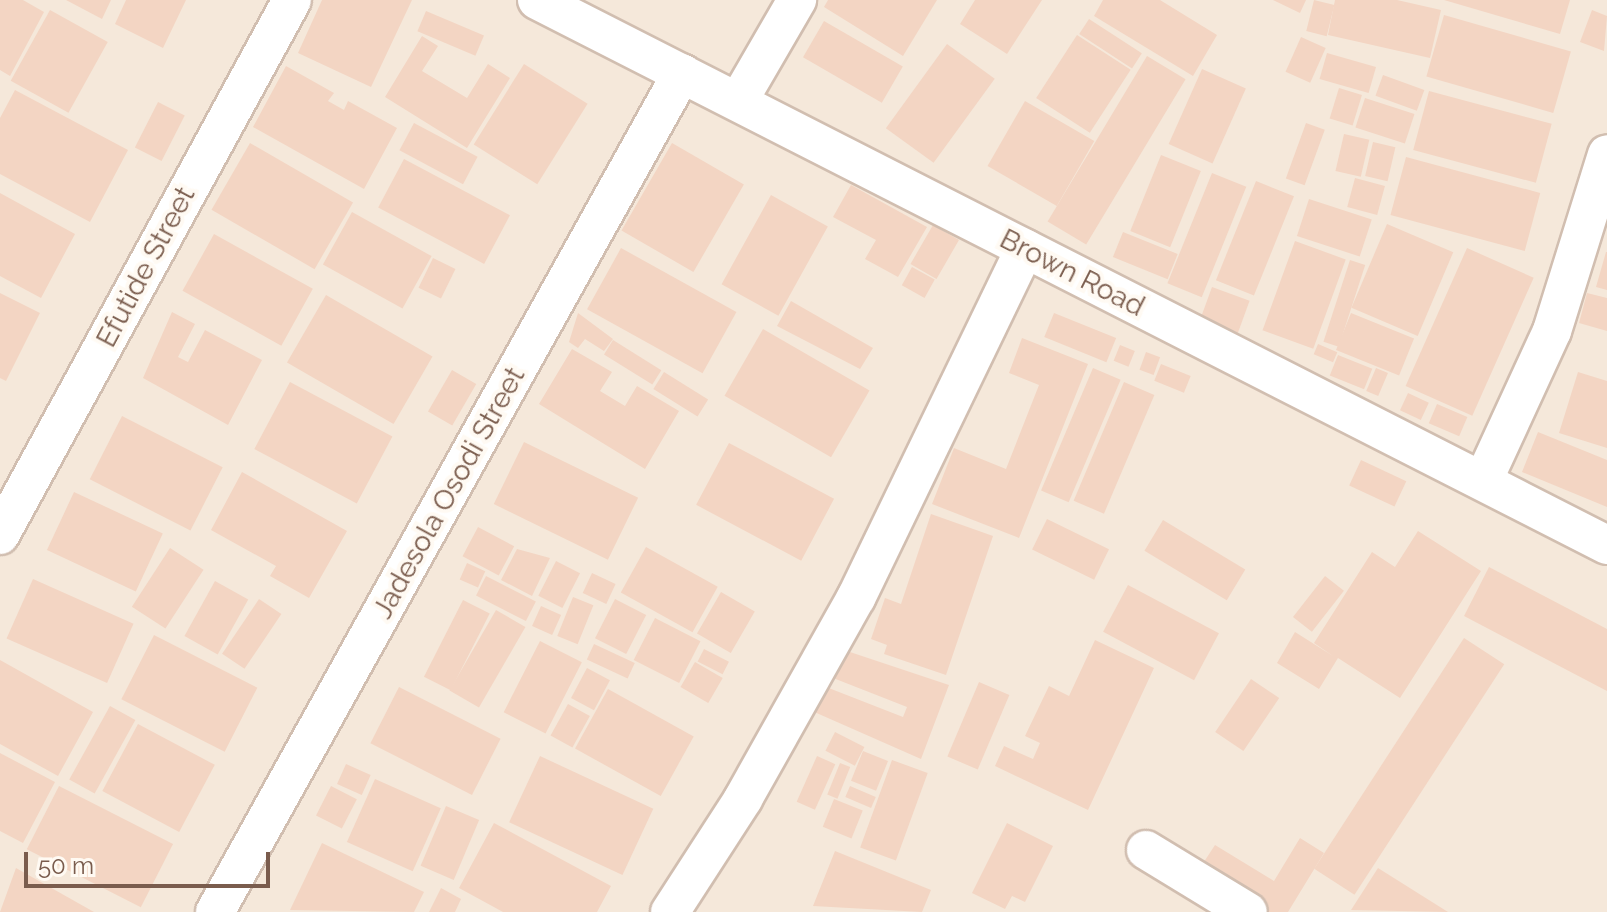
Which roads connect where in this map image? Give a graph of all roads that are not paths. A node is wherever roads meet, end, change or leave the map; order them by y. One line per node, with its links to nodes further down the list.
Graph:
1 (292, 0): 9 (street, Efutide Street)
2 (537, 0): 4 (street, Brown Road)
3 (797, 0): 5 (street)
4 (682, 73): 5 (street, Brown Road); 12 (street, Jadesola Osodi Street)
5 (739, 100): 7 (street, Brown Road)
6 (1607, 154): 8 (street)
7 (1025, 249): 8 (street, Brown Road); 13 (street)
8 (1483, 481): 10 (street, Brown Road)
9 (0, 535)
10 (1607, 545)
11 (1146, 850): 14 (street)
12 (215, 912)
13 (670, 912)
14 (1248, 912)

